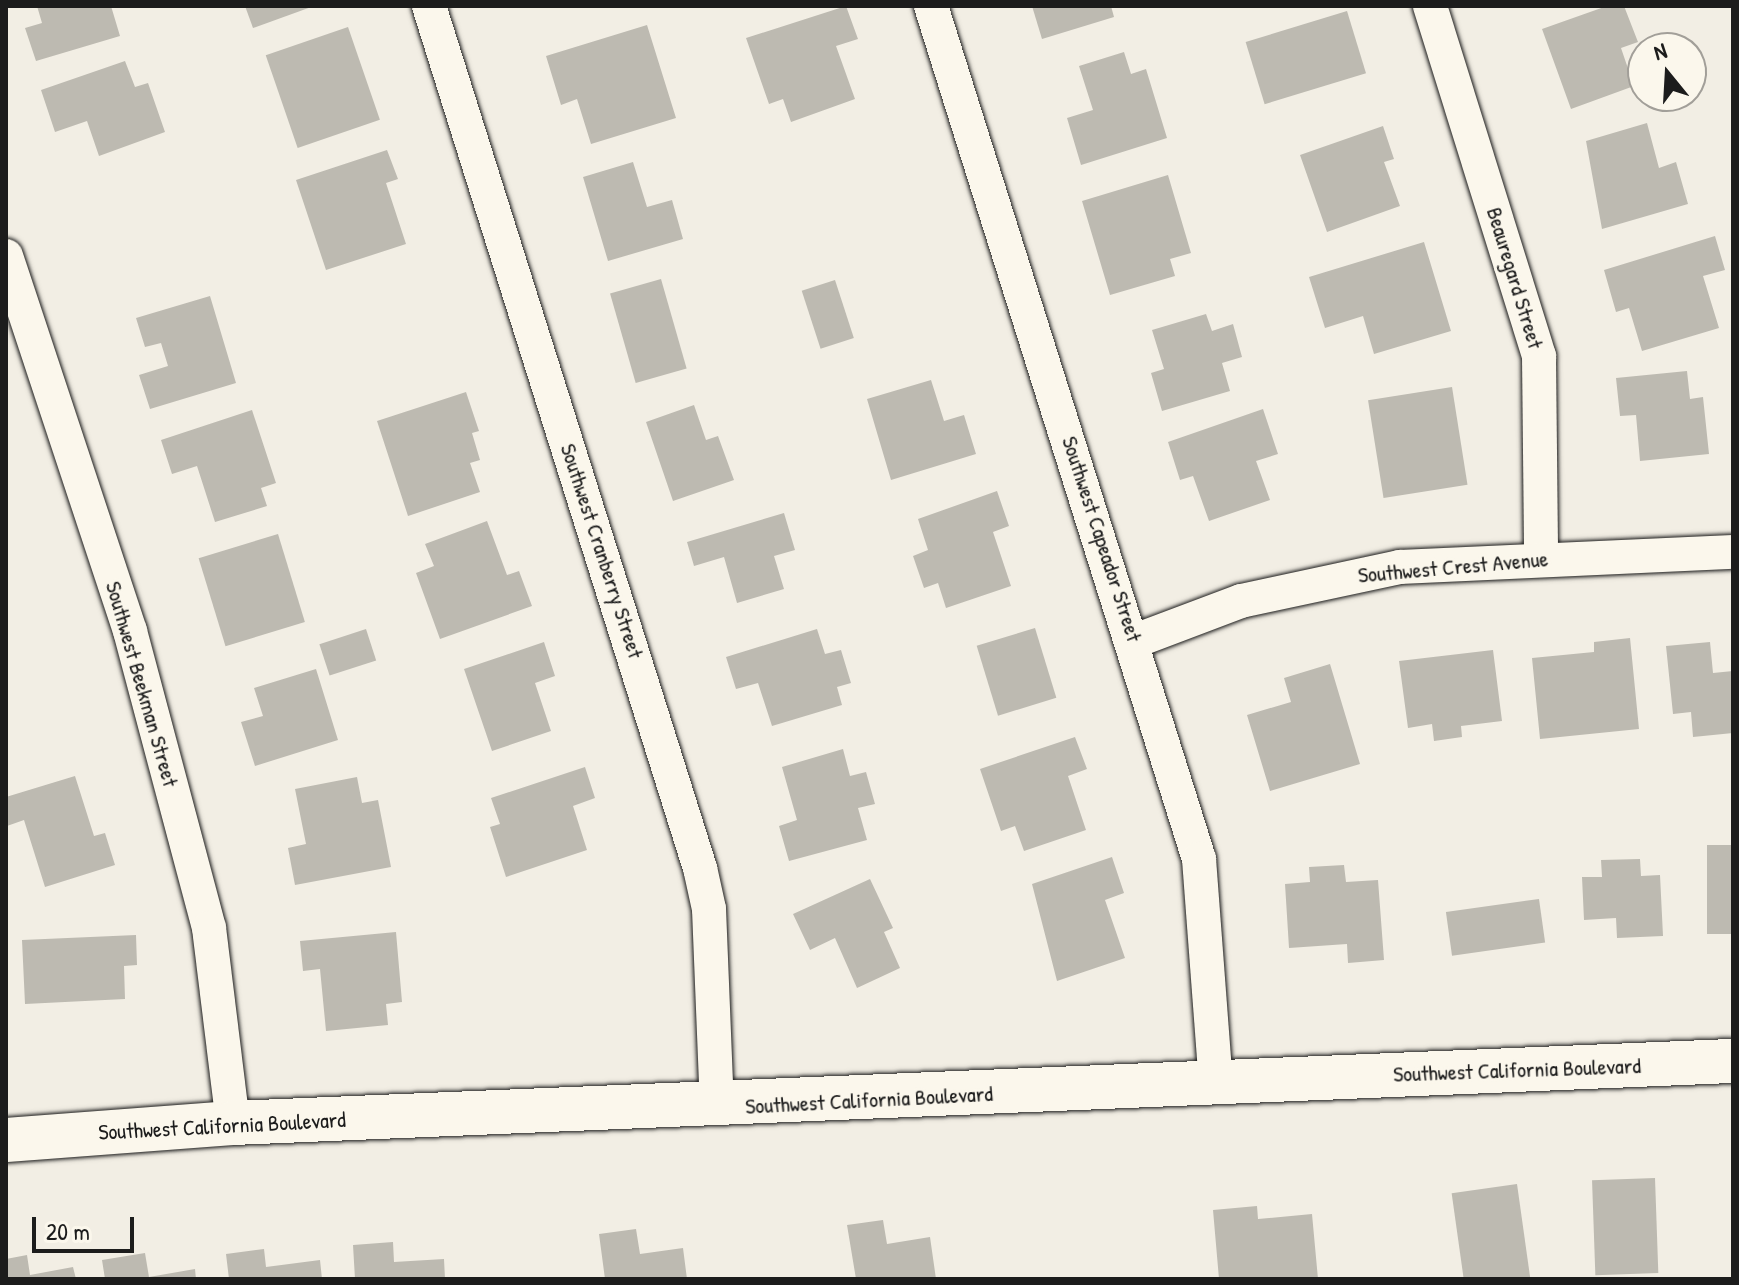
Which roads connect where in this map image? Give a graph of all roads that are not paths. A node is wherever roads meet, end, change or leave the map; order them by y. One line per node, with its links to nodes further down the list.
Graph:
1 (429, 6): 10 (street, Southwest Cranberry Street)
2 (931, 6): 7 (street, Southwest Capeador Street)
3 (1430, 6): 6 (street, Beauregard Street)
4 (6, 256): 11 (street, Southwest Beekman Street)
5 (1733, 552): 6 (street, Southwest Crest Avenue)
6 (1541, 559): 7 (street, Southwest Crest Avenue)
7 (1135, 641): 9 (street, Southwest Capeador Street)
8 (1733, 1061): 9 (street, Southwest California Boulevard)
9 (1216, 1083): 10 (street, Southwest California Boulevard)
10 (717, 1107): 11 (street, Southwest California Boulevard)
11 (233, 1123): 12 (street, Southwest California Boulevard)
12 (6, 1140)

